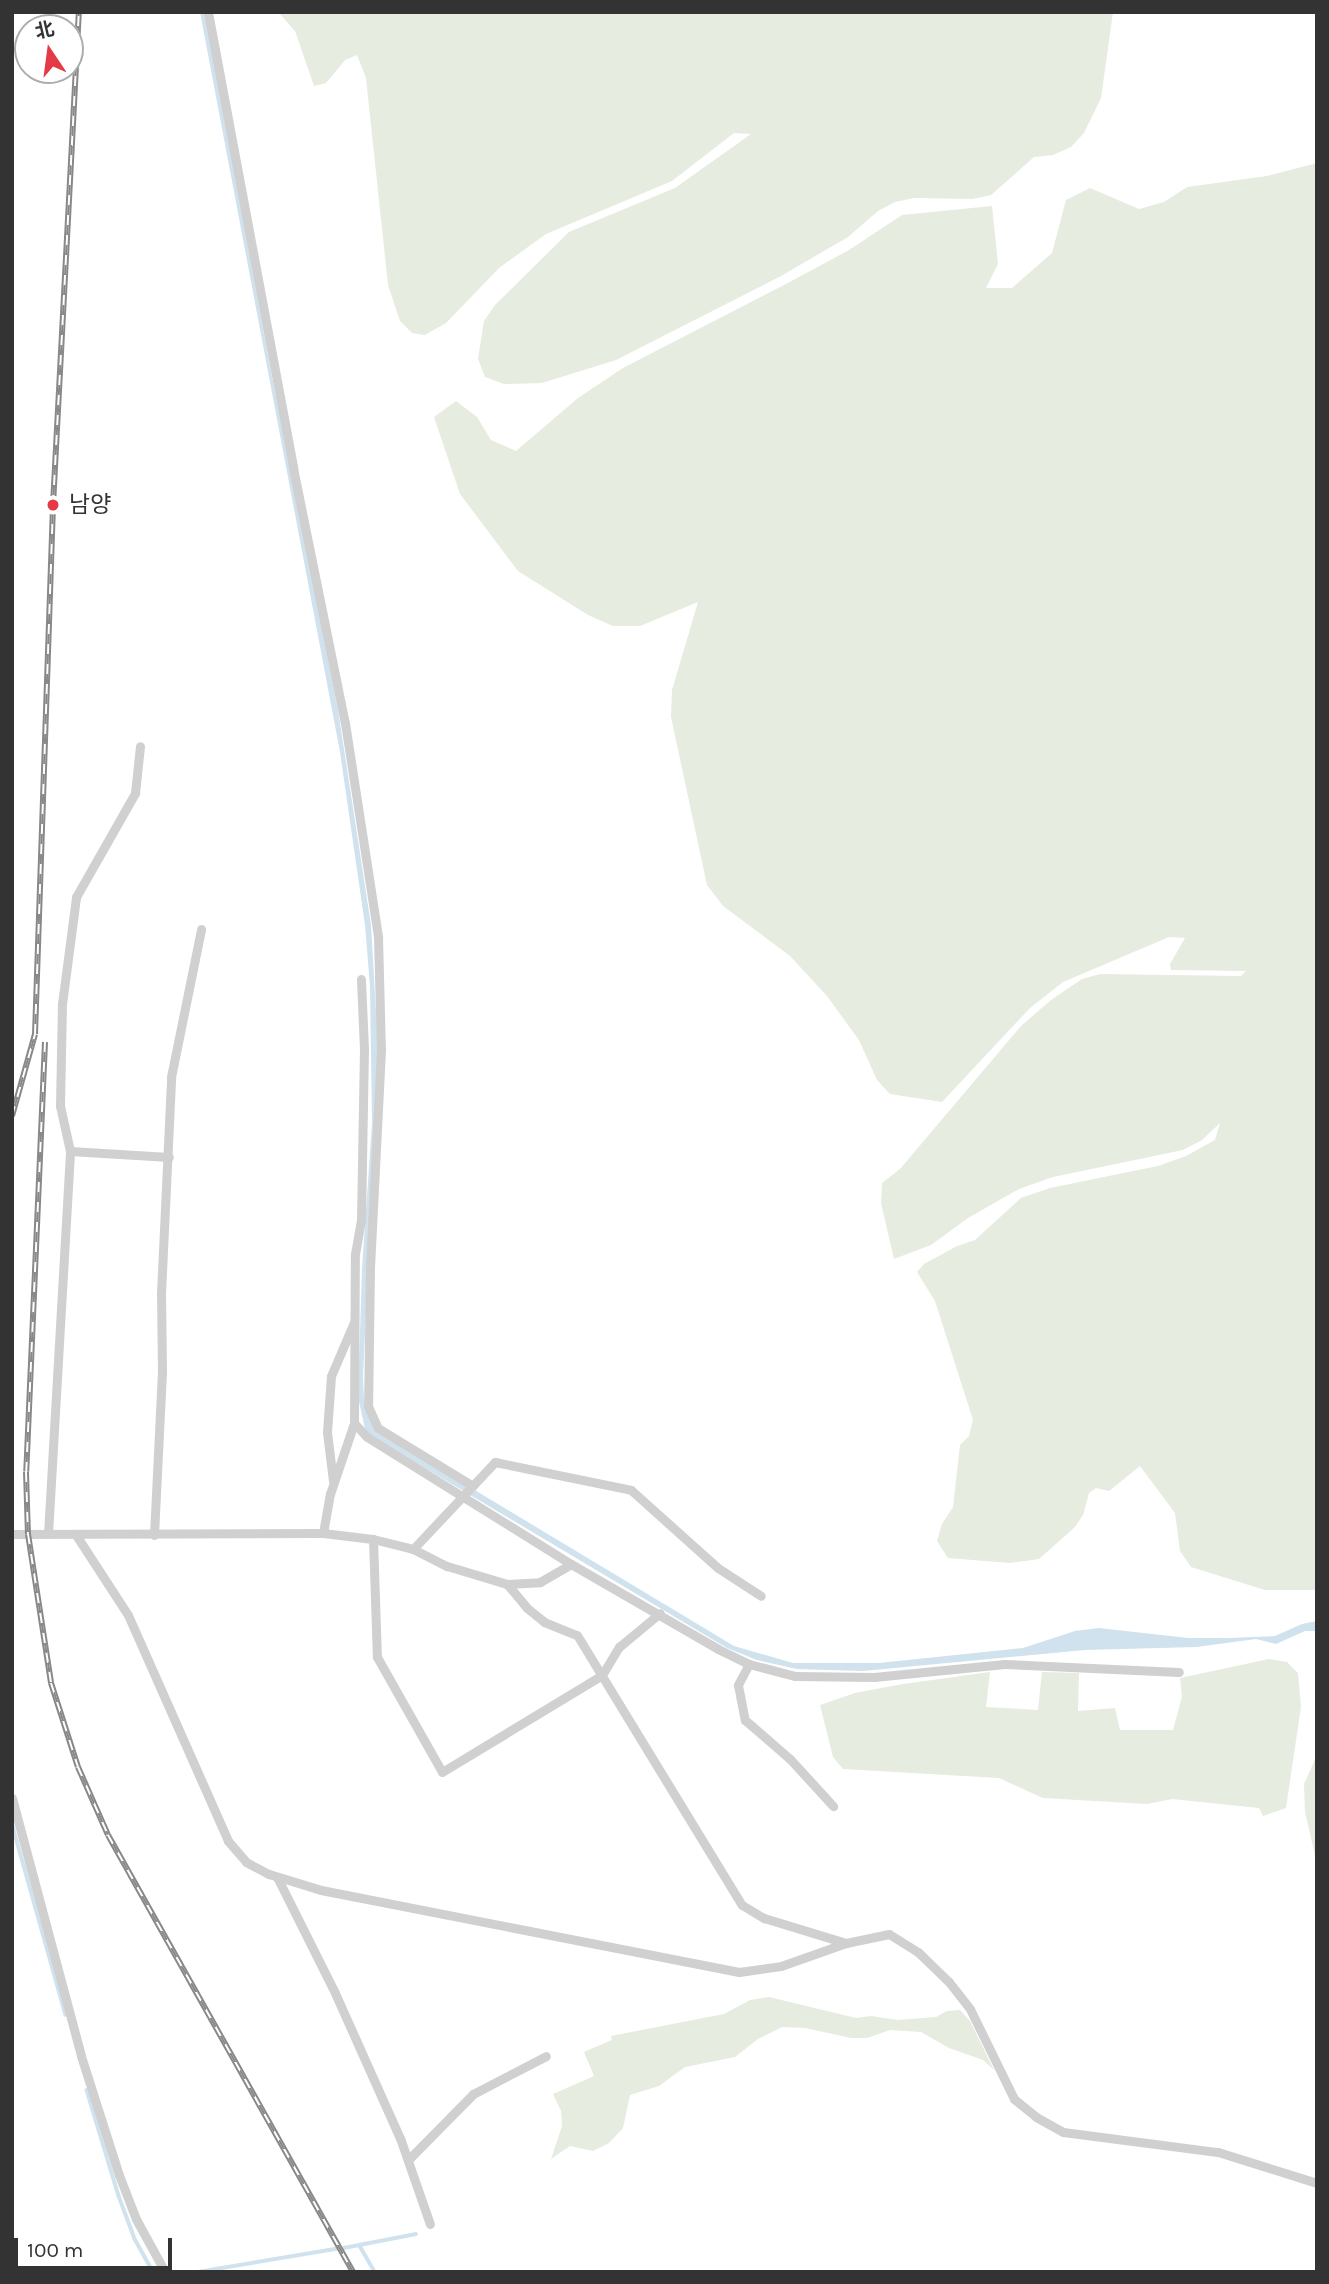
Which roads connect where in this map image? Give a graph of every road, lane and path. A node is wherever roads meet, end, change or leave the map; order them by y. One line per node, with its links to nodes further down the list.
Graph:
1 (208, 12): 10 (street)
2 (140, 746): 5 (street)
3 (201, 929): 6 (street)
4 (361, 979): 7 (street)
5 (70, 1151): 6 (street); 13 (street)
6 (169, 1157): 15 (street)
7 (355, 1321): 8 (street); 9 (street)
8 (354, 1423): 9 (street); 10 (street)
9 (334, 1484): 11 (street)
10 (469, 1490): 17 (street); 18 (street); 20 (street)
11 (323, 1533): 15 (street); 16 (street)
12 (12, 1534): 13 (street)
13 (48, 1534): 14 (street)
14 (76, 1535): 15 (street); 27 (street)
15 (153, 1535)
16 (373, 1539): 17 (street); 24 (street)
17 (413, 1549): 19 (street)
18 (571, 1564): 19 (street); 21 (street)
19 (507, 1584): 24 (street)
20 (761, 1596)
21 (660, 1614): 22 (street); 24 (street)
22 (749, 1664): 23 (street); 26 (street)
23 (1179, 1672)
24 (602, 1675): 28 (street)
25 (12, 1798): 33 (street)
26 (833, 1806)
27 (276, 1877): 28 (street); 30 (street)
28 (846, 1943): 31 (street)
29 (546, 2056): 30 (street)
30 (408, 2160): 32 (street)
31 (1317, 2183)
32 (430, 2224)
33 (166, 2272)

